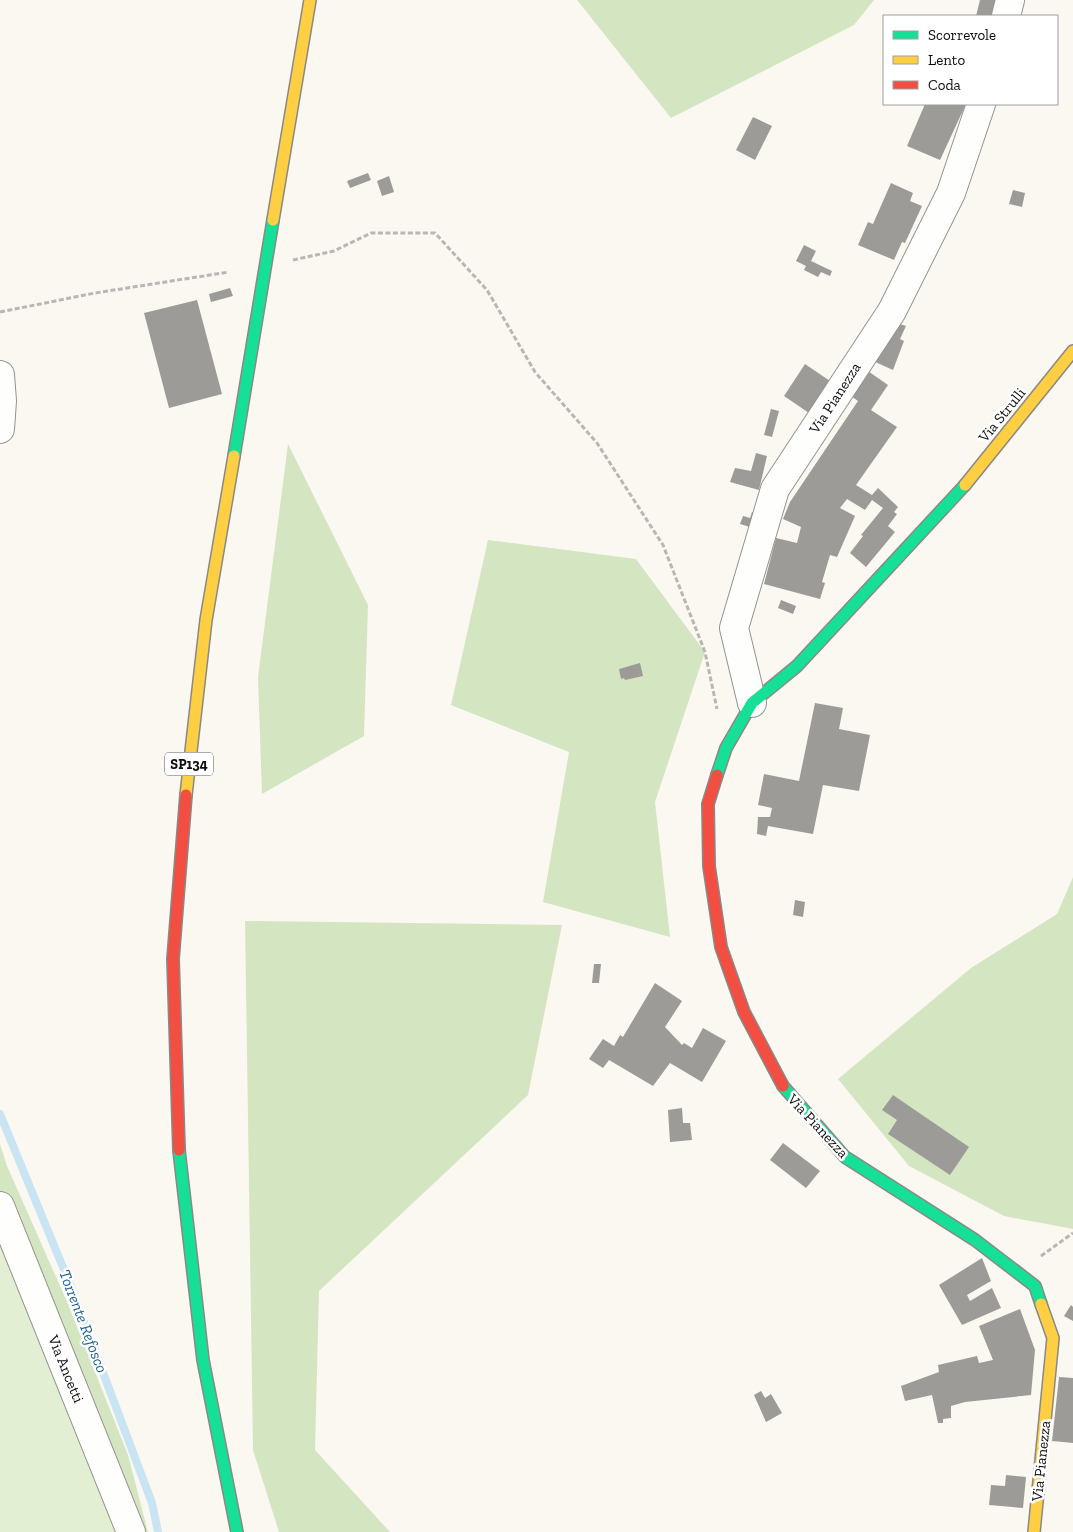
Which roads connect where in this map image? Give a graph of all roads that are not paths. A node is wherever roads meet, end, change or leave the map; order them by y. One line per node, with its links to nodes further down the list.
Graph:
1 (310, 0): 12 (main road, SP134)
2 (1010, 0): 3 (street)
3 (1006, 15)
4 (981, 105): 9 (street, Via Pianezza)
5 (1073, 351): 8 (main road, Via Strulli)
6 (0, 375): 7 (street)
7 (0, 429)
8 (954, 499): 9 (main road, Via Pianezza)
9 (752, 702): 13 (main road, Via Pianezza)
10 (0, 1206): 11 (street, Via Ancetti)
11 (131, 1532)
12 (237, 1532)
13 (1034, 1532)

